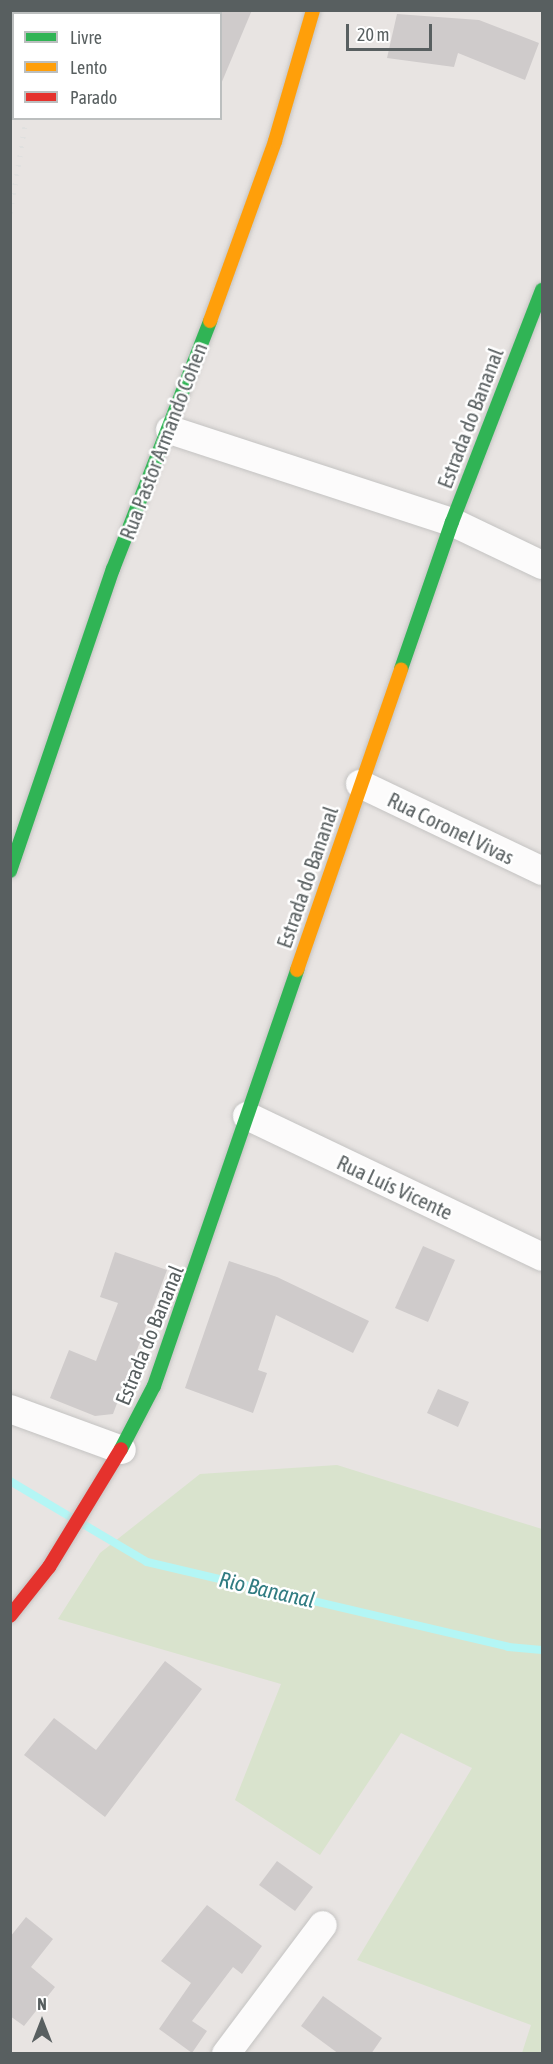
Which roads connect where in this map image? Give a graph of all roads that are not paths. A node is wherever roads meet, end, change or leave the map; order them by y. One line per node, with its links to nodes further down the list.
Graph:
1 (313, 10): 3 (main road, Rua Pastor Armando Cohen)
2 (543, 290): 4 (main road, Estrada do Bananal)
3 (170, 430): 4 (street); 7 (main road, Rua Pastor Armando Cohen)
4 (452, 522): 5 (street); 6 (main road, Estrada do Bananal)
5 (543, 565)
6 (360, 784): 8 (street, Rua Coronel Vivas); 9 (main road, Estrada do Bananal)
7 (10, 871)
8 (543, 871)
9 (247, 1116): 10 (street, Rua Luís Vicente); 12 (main road, Estrada do Bananal)
10 (543, 1257)
11 (10, 1409): 12 (street)
12 (122, 1450): 13 (main road, Estrada do Bananal)
13 (10, 1617)
14 (323, 1925): 15 (street)
15 (226, 2054)

